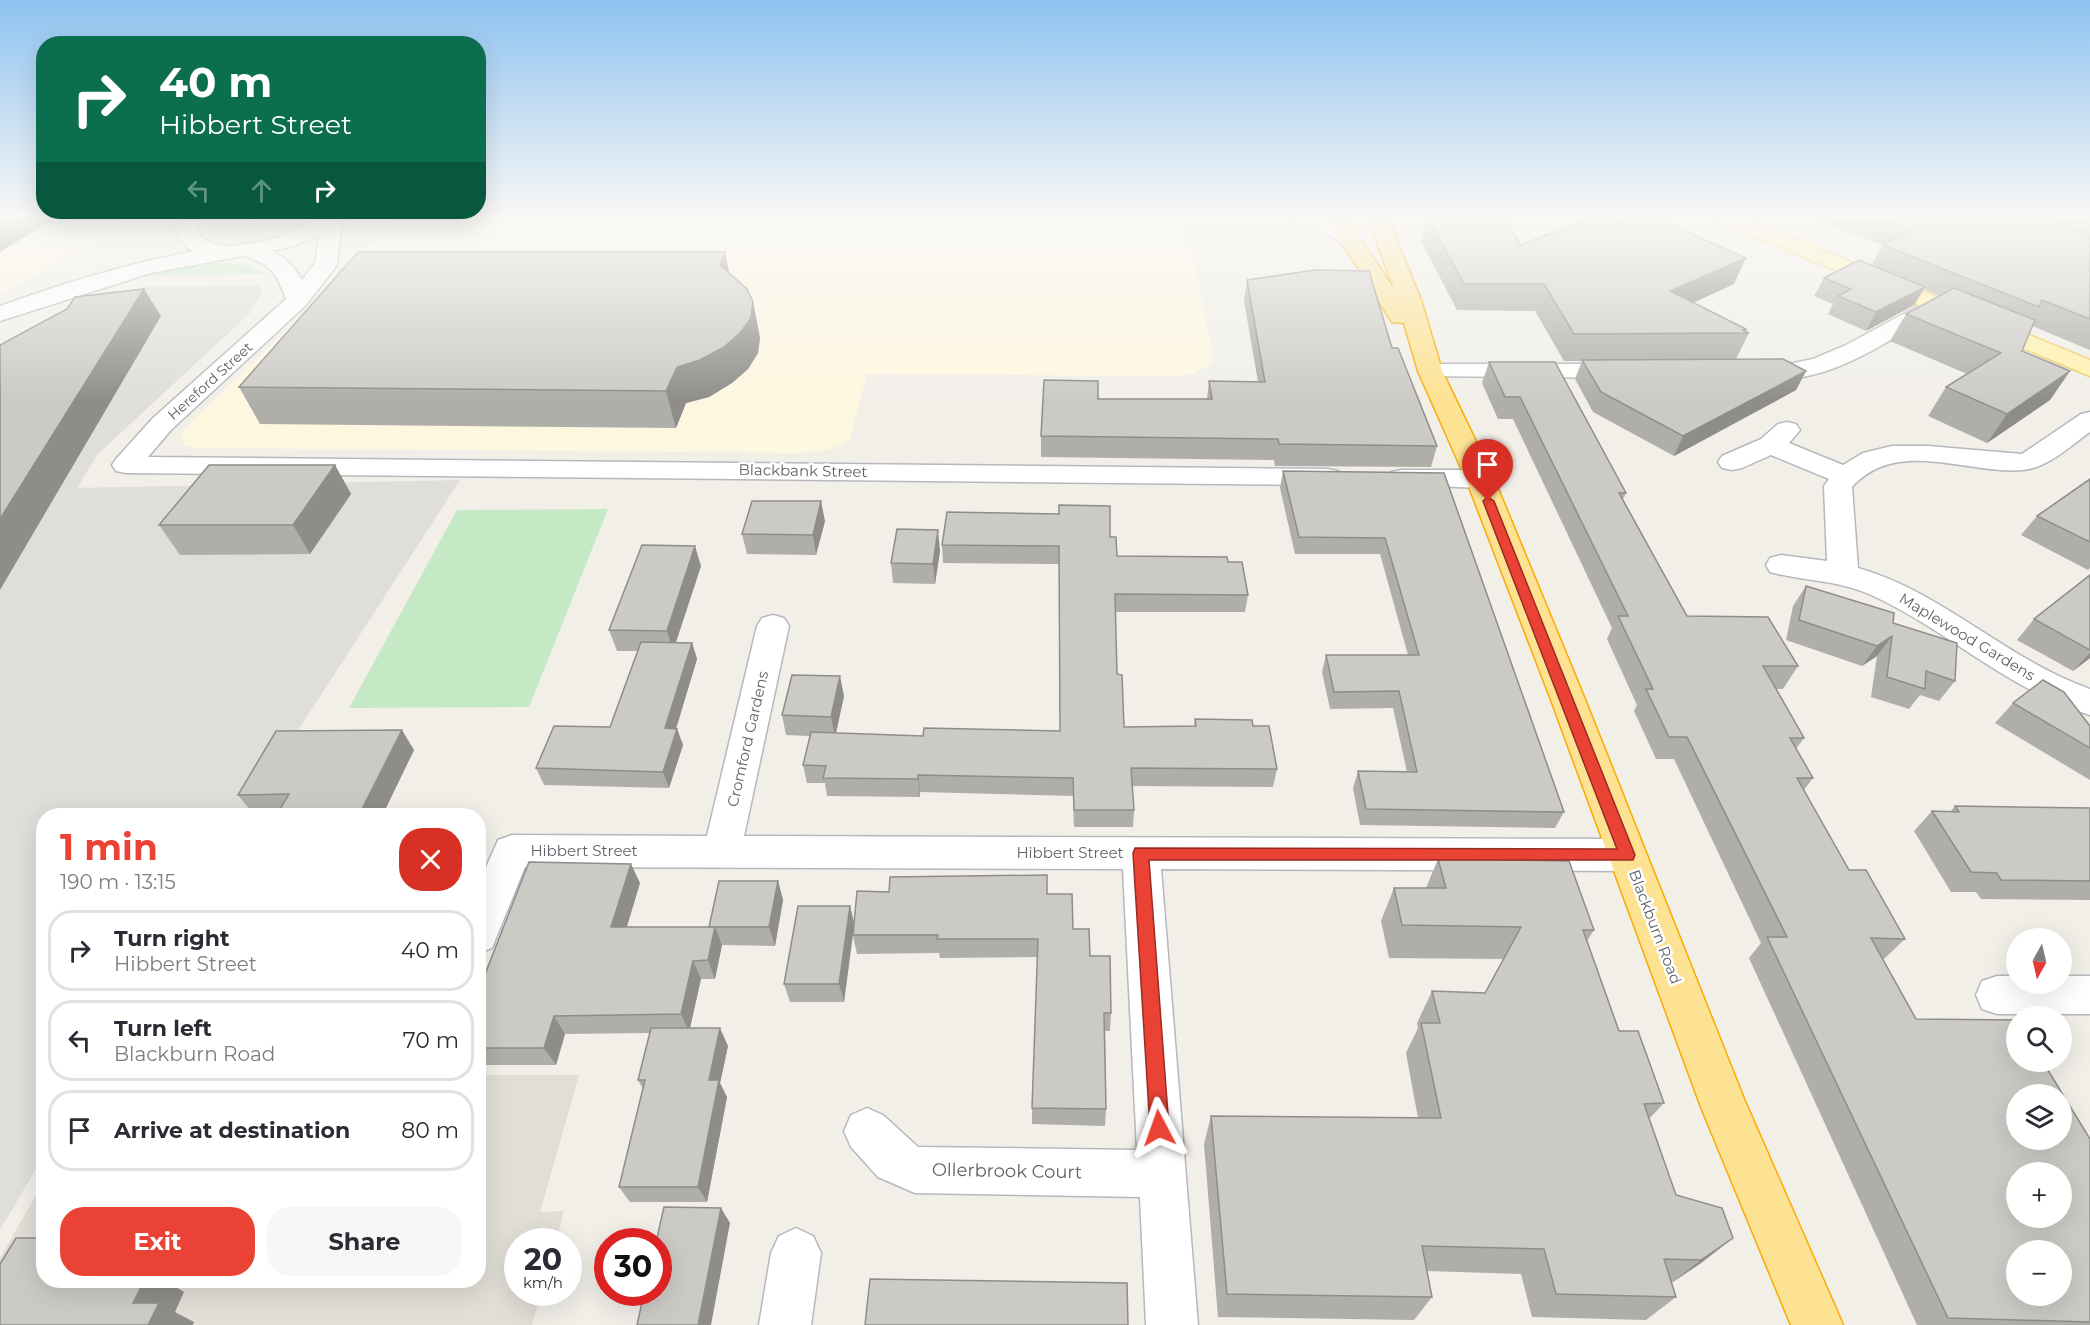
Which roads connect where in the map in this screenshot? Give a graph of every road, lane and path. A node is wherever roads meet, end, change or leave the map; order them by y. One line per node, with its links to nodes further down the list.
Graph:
1 (83, 278): 8 (street)
2 (111, 278): 8 (street)
3 (288, 278): 9 (street)
4 (315, 278): 9 (street, Hereford Street)
5 (1375, 278): 12 (highway, Blackburn Road)
6 (1401, 278): 12 (highway, Blackburn Road)
7 (1869, 278): 10 (main road)
8 (41, 299): 11 (street)
9 (298, 300): 18 (street, Hereford Street)
10 (1933, 305): 13 (main road); 15 (street)
11 (0, 314)
12 (1429, 367): 14 (street); 20 (highway, Blackburn Road)
13 (2090, 369)
14 (1648, 371)
15 (1738, 371)
16 (2090, 420): 19 (street)
17 (1732, 462): 19 (street)
18 (126, 465): 20 (street, Blackbank Street)
19 (1845, 477): 22 (street)
20 (1480, 479): 27 (highway, Blackburn Road)
21 (1781, 566): 22 (street, Maplewood Gardens)
22 (1843, 573): 24 (street, Maplewood Gardens)
23 (773, 626): 25 (street, Cromford Gardens)
24 (2090, 702)
25 (722, 851): 26 (street, Hibbert Street); 28 (street, Hibbert Street)
26 (1141, 853): 27 (street, Hibbert Street); 32 (street)
27 (1627, 855): 36 (highway, Blackburn Road)
28 (486, 915)
29 (1997, 995): 30 (street)
30 (2090, 995)
31 (867, 1131): 32 (street, Ollerbrook Court)
32 (1162, 1174): 35 (street)
33 (796, 1253): 34 (street)
34 (785, 1325)
35 (1172, 1325)
36 (1817, 1325)

